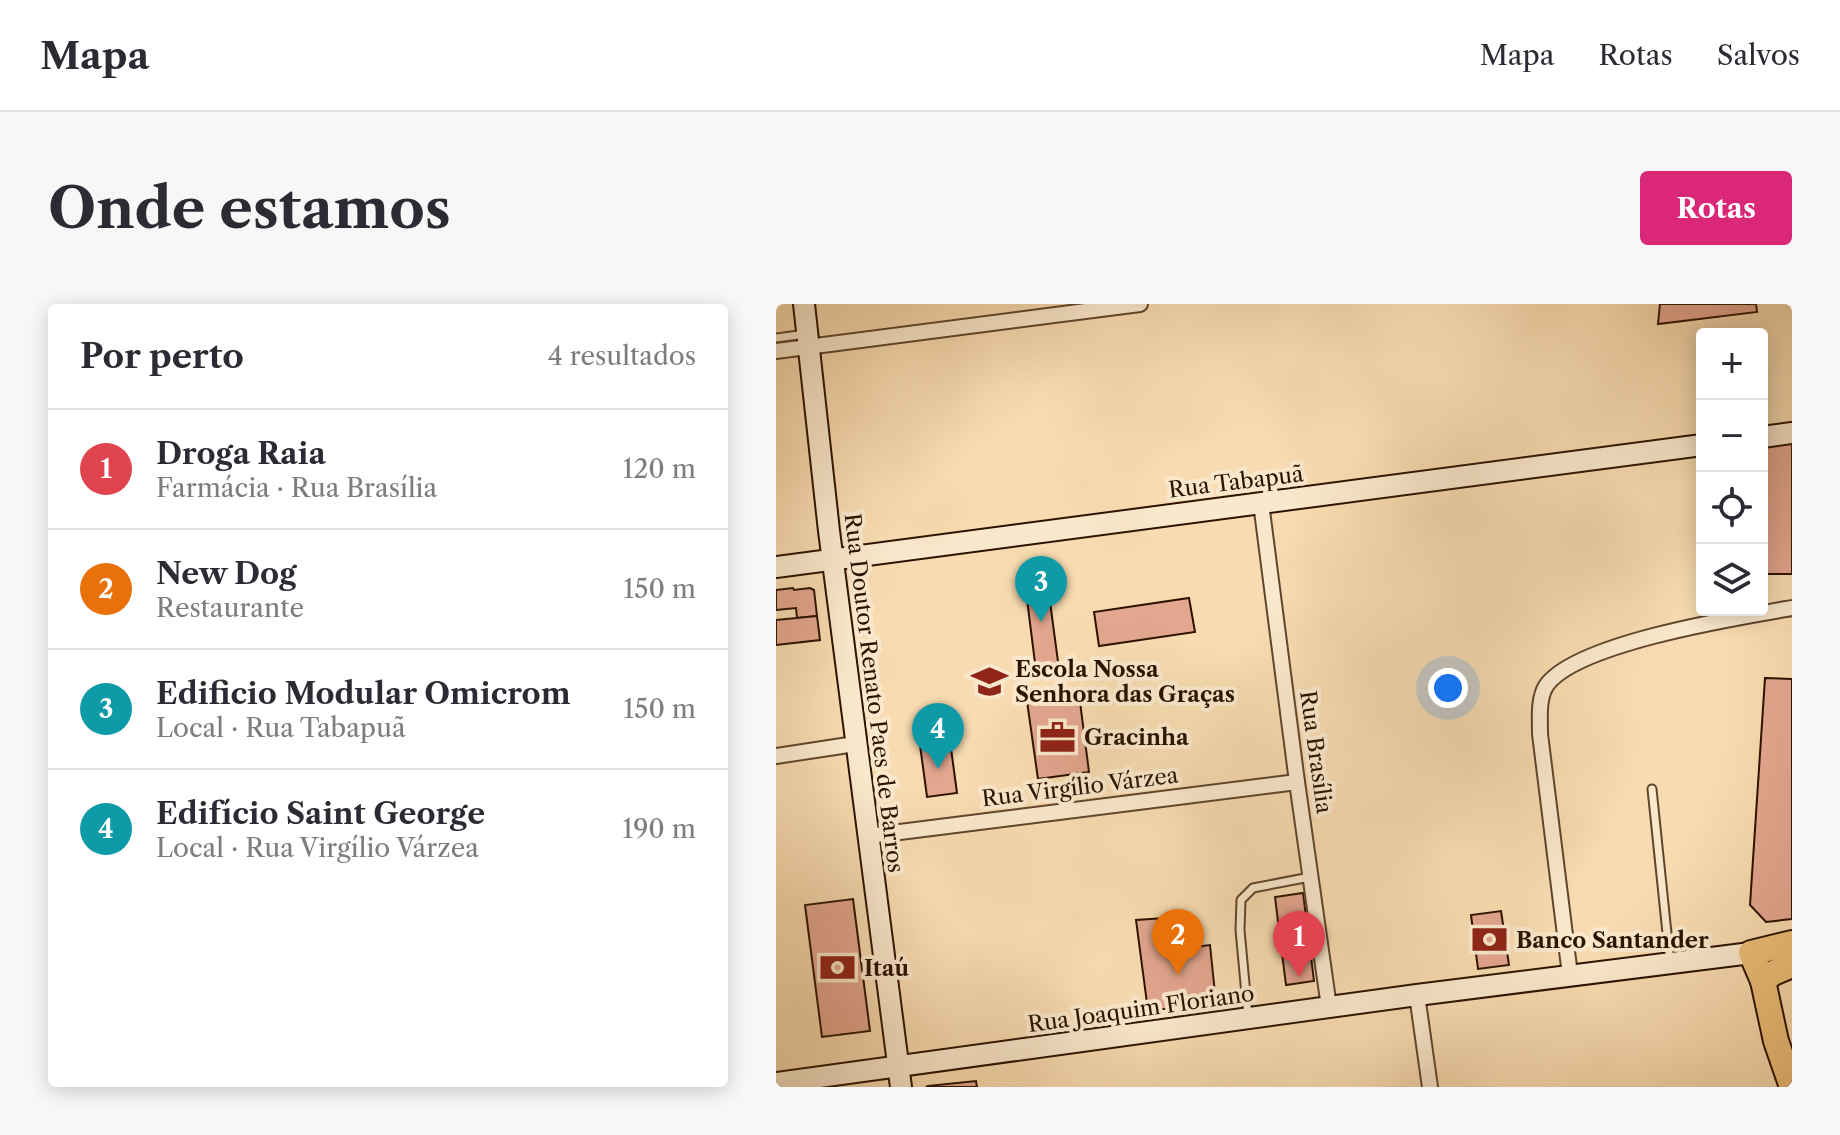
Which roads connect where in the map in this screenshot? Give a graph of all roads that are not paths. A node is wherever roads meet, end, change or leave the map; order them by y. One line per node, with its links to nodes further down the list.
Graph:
1 (804, 304): 4 (street, Rua Doutor Renato Paes de Barros)
2 (1140, 304): 4 (street)
3 (776, 338): 4 (lane)
4 (808, 340): 5 (street); 10 (street, Rua Doutor Renato Paes de Barros)
5 (776, 351)
6 (1792, 433): 7 (street)
7 (1768, 436)
8 (1696, 446): 9 (street, Rua Tabapuã)
9 (1261, 503): 10 (street, Rua Tabapuã); 15 (street, Rua Brasília)
10 (832, 559): 11 (street, Rua Tabapuã); 13 (street, Rua Doutor Renato Paes de Barros)
11 (776, 567)
12 (1792, 608): 23 (street)
13 (855, 744): 14 (street); 17 (street, Rua Doutor Renato Paes de Barros)
14 (776, 756)
15 (1297, 782): 17 (street, Rua Virgílio Várzea); 18 (street, Rua Brasília)
16 (1652, 789): 21 (lane)
17 (868, 836): 28 (street, Rua Doutor Renato Paes de Barros)
18 (1310, 877): 26 (street, Rua Brasília); 27 (lane)
19 (1792, 943): 20 (main road)
20 (1751, 953): 21 (street, Rua Joaquim Floriano); 24 (main road)
21 (1670, 963): 23 (street, Rua Joaquim Floriano)
22 (1792, 965): 24 (main road)
23 (1570, 975): 25 (street, Rua Joaquim Floriano)
24 (1763, 981): 31 (main road)
25 (1417, 995): 26 (street, Rua Joaquim Floriano); 30 (street)
26 (1329, 1007): 27 (street, Rua Joaquim Floriano)
27 (1248, 1019): 28 (street, Rua Joaquim Floriano)
28 (900, 1077): 29 (street, Rua Joaquim Floriano)
29 (776, 1083)
30 (1430, 1087)
31 (1792, 1087)

